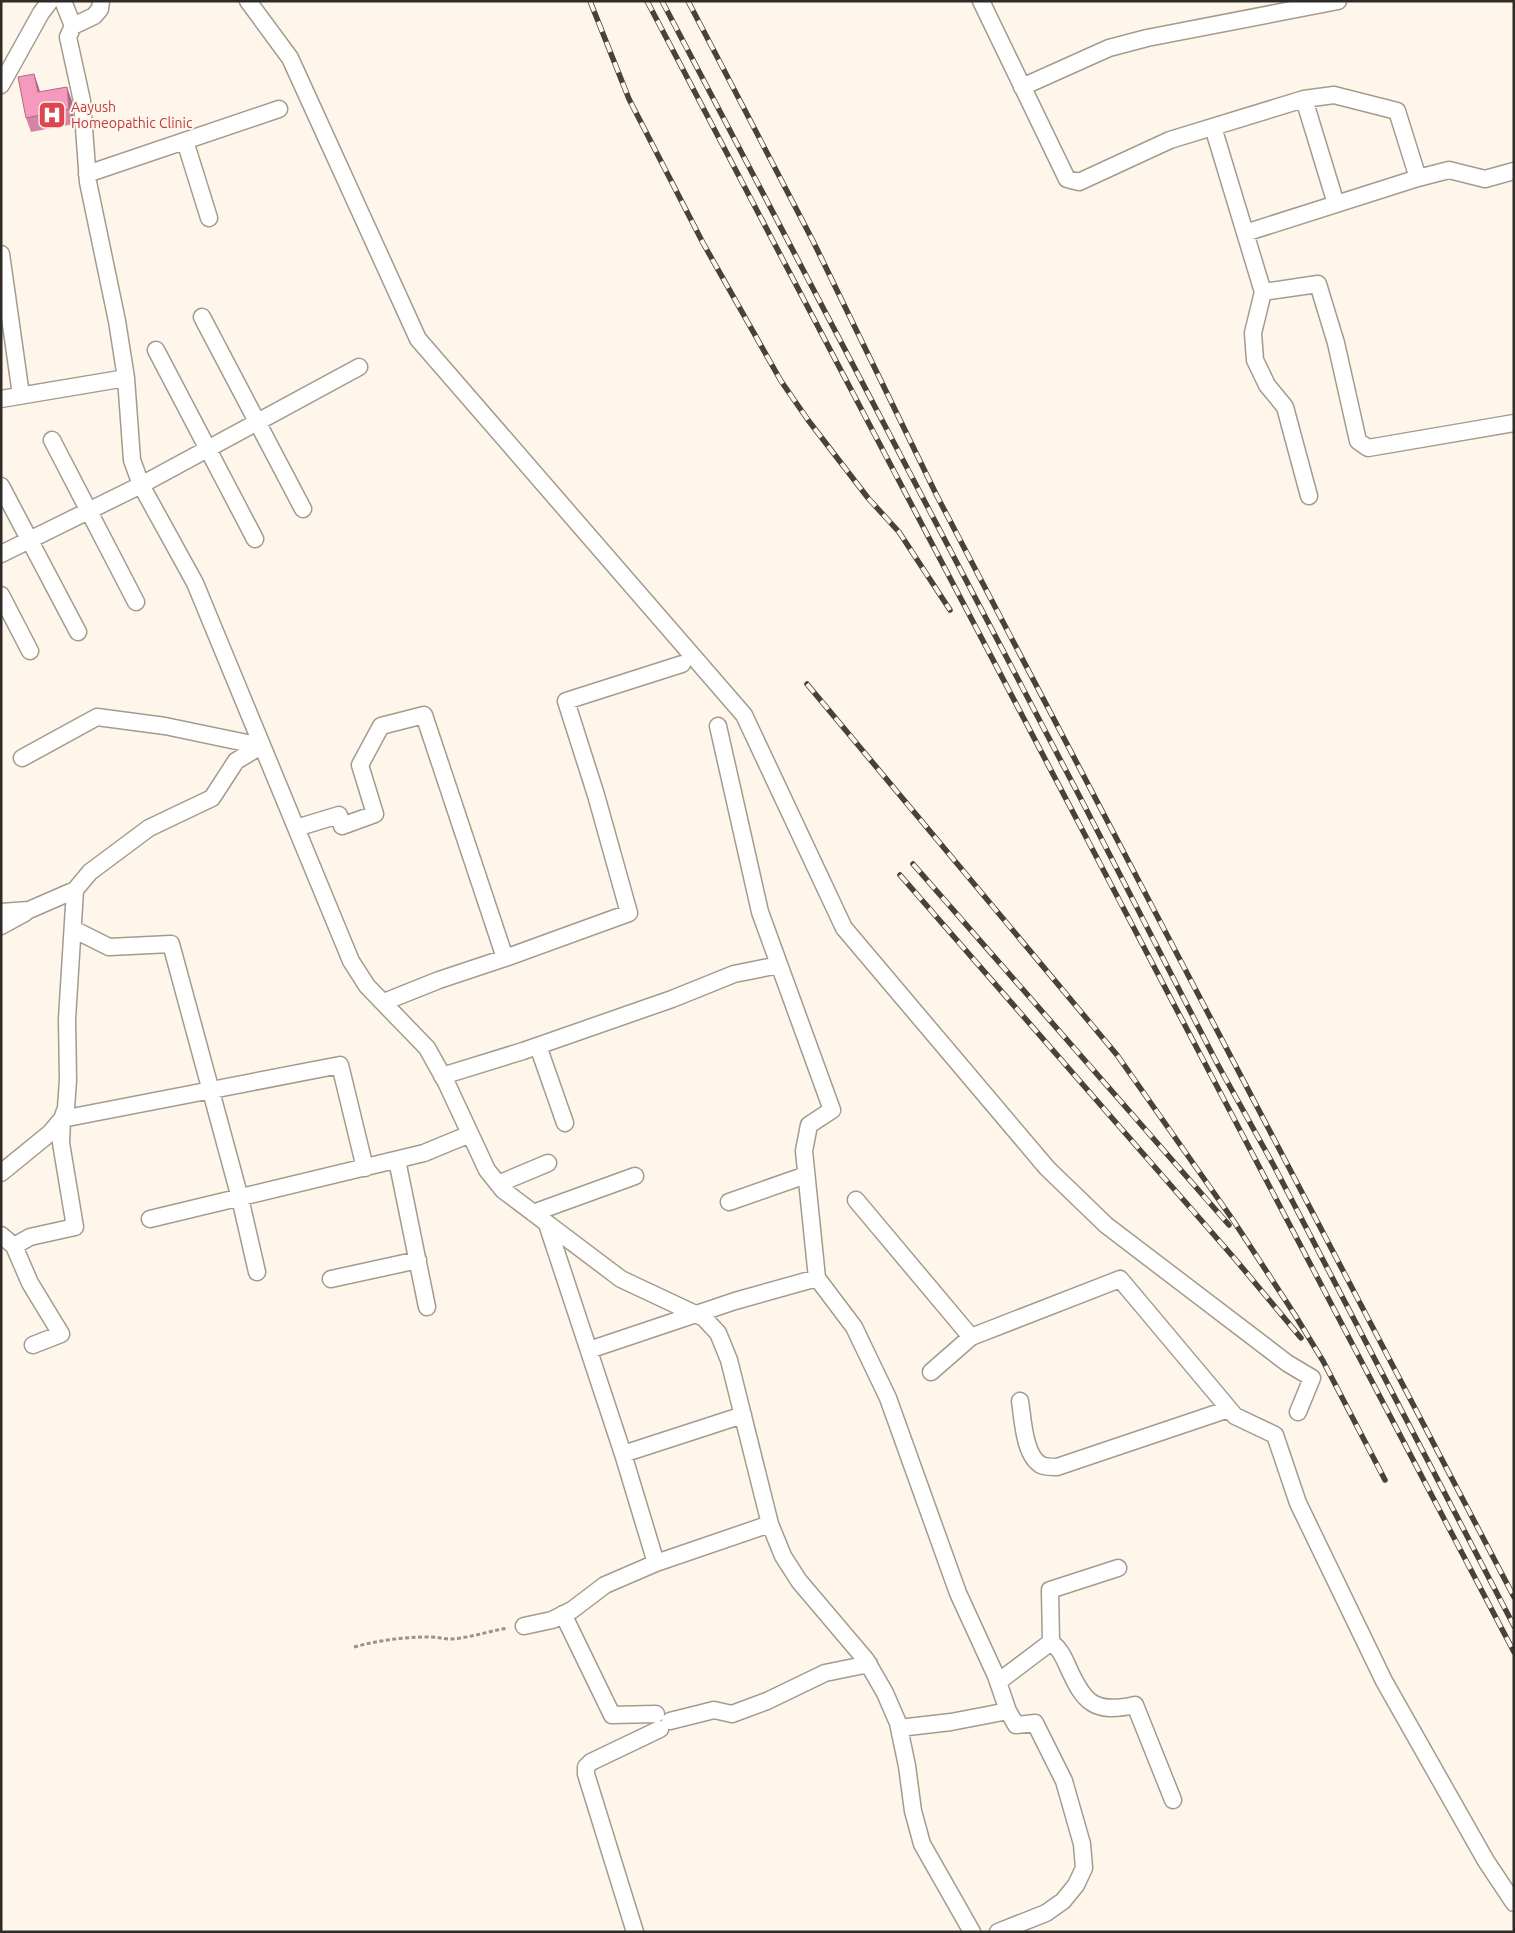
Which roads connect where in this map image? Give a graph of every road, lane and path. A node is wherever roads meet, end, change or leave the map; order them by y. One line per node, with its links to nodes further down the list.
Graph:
1 (50, 1): 11 (street)
2 (63, 1): 9 (street)
3 (101, 1): 9 (street)
4 (248, 1): 10 (street)
5 (260, 1): 10 (street)
6 (981, 1): 12 (street)
7 (1338, 1): 8 (street)
8 (1288, 6): 12 (street)
9 (73, 26): 18 (street)
10 (277, 40): 93 (street)
11 (1, 85)
12 (1022, 87): 15 (street)
13 (1304, 99): 15 (street); 19 (street); 20 (street)
14 (279, 109): 16 (street)
15 (1213, 127): 22 (street)
16 (185, 141): 18 (street); 21 (street)
17 (1514, 171): 19 (street)
18 (87, 174): 28 (street)
19 (1418, 178): 20 (street)
20 (1336, 204): 22 (street)
21 (209, 218)
22 (1245, 233): 24 (street)
23 (1, 254): 29 (street)
24 (1262, 292): 32 (street); 37 (street)
25 (202, 317): 31 (street)
26 (156, 350): 34 (street)
27 (359, 367): 31 (street)
28 (126, 378): 29 (street); 35 (street)
29 (22, 395): 30 (street)
30 (1, 399)
31 (257, 422): 34 (street); 38 (street)
32 (1514, 423)
33 (52, 440): 39 (street)
34 (208, 449): 35 (street); 40 (street)
35 (141, 485): 39 (street); 49 (street)
36 (1, 486): 41 (street)
37 (1309, 496)
38 (303, 509)
39 (89, 511): 41 (street); 44 (street)
40 (255, 539)
41 (30, 540): 42 (street); 45 (street)
42 (1, 554)
43 (1, 595): 46 (street)
44 (136, 602)
45 (78, 632)
46 (30, 651)
47 (682, 664): 57 (street)
48 (718, 726): 58 (street)
49 (261, 746): 50 (street); 51 (street); 52 (street)
50 (22, 758)
51 (296, 828): 57 (street); 59 (street)
52 (75, 890): 53 (street); 56 (street)
53 (29, 910): 54 (street); 55 (street)
54 (1, 912)
55 (1, 926)
56 (73, 929): 62 (street); 63 (street)
57 (504, 958): 59 (street)
58 (779, 965): 60 (street); 70 (street)
59 (384, 1002): 61 (street)
60 (538, 1046): 61 (street); 64 (street)
61 (442, 1076): 65 (street)
62 (210, 1090): 63 (street); 68 (street); 73 (street)
63 (62, 1118): 69 (street); 80 (street)
64 (565, 1123)
65 (470, 1134): 66 (street); 72 (street)
66 (397, 1160): 68 (street); 81 (street)
67 (548, 1163): 72 (street)
68 (365, 1168): 73 (street)
69 (1, 1173)
70 (806, 1175): 75 (street); 83 (street)
71 (634, 1176): 76 (street)
72 (498, 1184): 76 (street)
73 (240, 1198): 77 (street); 82 (street)
74 (856, 1200): 87 (street)
75 (729, 1202)
76 (533, 1213): 78 (street)
77 (150, 1219)
78 (547, 1224): 86 (street); 89 (street)
79 (1, 1235): 80 (street)
80 (14, 1246): 88 (street)
81 (418, 1260): 84 (street); 85 (street)
82 (256, 1272)
83 (817, 1278): 86 (street); 104 (street)
84 (331, 1279)
85 (427, 1307)
86 (696, 1315): 89 (street); 94 (street)
87 (971, 1337): 90 (street); 92 (street)
88 (32, 1345)
89 (589, 1350): 95 (street)
90 (931, 1372)
91 (1020, 1401): 92 (street)
92 (1229, 1409): 109 (street)
93 (1298, 1412)
94 (743, 1415): 95 (street); 96 (street)
95 (623, 1454): 97 (street)
96 (770, 1524): 97 (street); 103 (street)
97 (656, 1563): 99 (street)
98 (1118, 1568): 101 (street)
99 (563, 1614): 100 (street); 106 (street)
100 (524, 1626): 102 (path)
101 (1051, 1642): 104 (street); 108 (street)
102 (354, 1647)
103 (869, 1664): 106 (street); 107 (street)
104 (998, 1682): 105 (street)
105 (1008, 1711): 107 (street); 112 (street)
106 (662, 1722): 110 (street)
107 (899, 1728): 111 (street)
108 (1173, 1800)
109 (1514, 1903)
110 (635, 1932)
111 (972, 1932)
112 (998, 1932)

